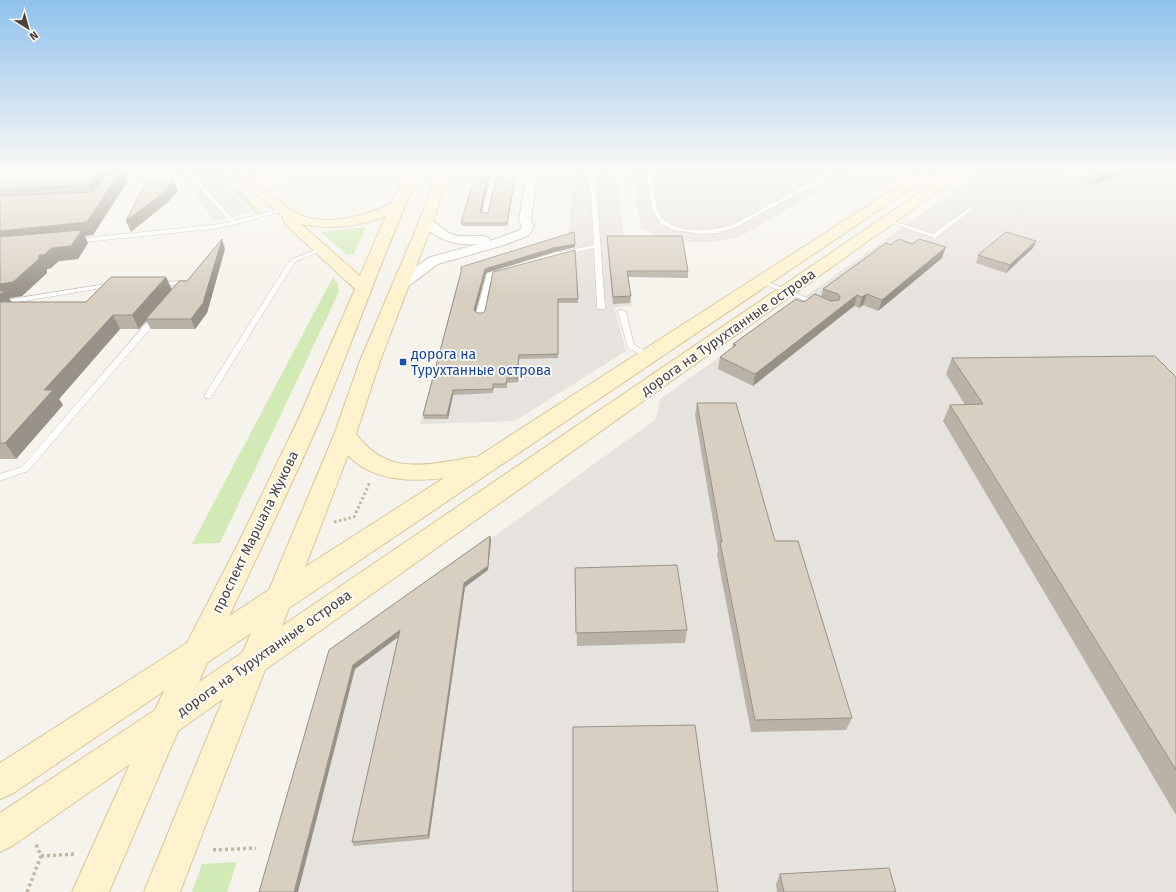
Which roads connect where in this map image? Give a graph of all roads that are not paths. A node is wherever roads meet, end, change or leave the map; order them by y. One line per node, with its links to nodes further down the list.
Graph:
1 (224, 212): 18 (lane)
2 (286, 212): 3 (street); 18 (lane); 21 (street)
3 (385, 212)
4 (395, 212): 26 (street, проспект Маршала Жукова)
5 (430, 212): 17 (street)
6 (486, 212): 14 (lane)
7 (526, 212): 15 (street)
8 (595, 212): 20 (lane)
9 (656, 212): 10 (lane)
10 (761, 212)
11 (869, 212): 22 (street, дорога на Турухтанные острова)
12 (902, 212): 16 (street, дорога на Турухтанные острова)
13 (966, 212): 16 (lane)
14 (485, 215)
15 (525, 220): 17 (street); 24 (street)
16 (888, 221): 27 (street, дорога на Турухтанные острова)
17 (426, 222): 24 (street)
18 (234, 223): 19 (lane)
19 (70, 241)
20 (597, 246): 31 (lane); 34 (lane)
21 (321, 250): 26 (street); 36 (lane)
22 (763, 282): 27 (lane); 35 (street, дорога на Турухтанные острова)
23 (148, 284): 28 (lane)
24 (402, 284): 37 (street)
25 (118, 285): 29 (lane)
26 (364, 288): 41 (street, проспект Маршала Жукова)
27 (786, 291): 32 (lane); 42 (street, дорога на Турухтанные острова)
28 (175, 295)
29 (0, 303)
30 (164, 307): 39 (lane)
31 (601, 307)
32 (825, 307)
33 (622, 312): 35 (lane)
34 (480, 314)
35 (650, 356): 38 (street, дорога на Турухтанные острова)
36 (208, 396)
37 (345, 435): 38 (street); 40 (street)
38 (487, 462): 40 (street, дорога на Турухтанные острова)
39 (0, 478)
40 (278, 601): 41 (street, дорога на Турухтанные острова); 42 (street)
41 (196, 654): 43 (street, проспект Маршала Жукова); 44 (street, дорога на Турухтанные острова)
42 (254, 661): 43 (street, дорога на Турухтанные острова); 47 (street)
43 (165, 721): 45 (street, дорога на Турухтанные острова); 46 (street, проспект Маршала Жукова)
44 (0, 782)
45 (0, 834)
46 (90, 892)
47 (162, 892)

